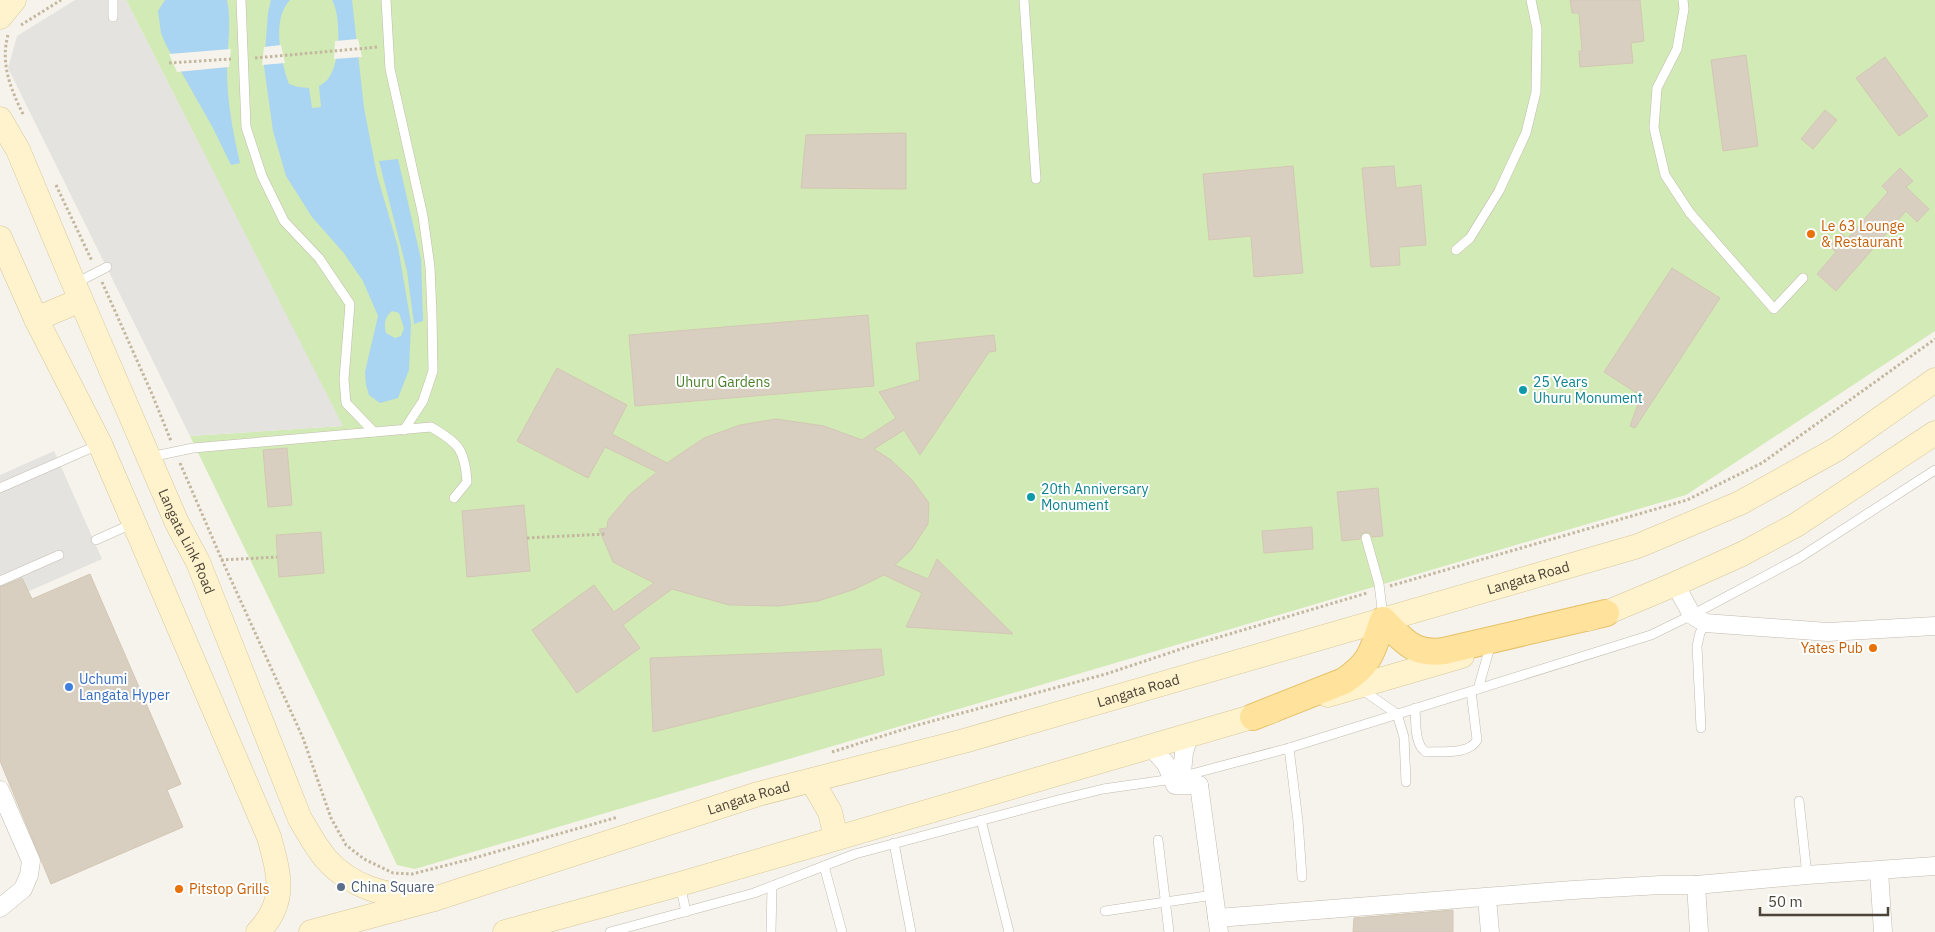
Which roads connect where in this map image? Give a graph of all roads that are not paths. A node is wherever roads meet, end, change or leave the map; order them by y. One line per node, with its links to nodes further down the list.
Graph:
1 (14, 0): 9 (main road)
2 (113, 0): 8 (lane)
3 (241, 0): 20 (lane)
4 (386, 0): 19 (lane)
5 (1024, 0): 11 (lane)
6 (1531, 0): 13 (lane)
7 (1683, 0): 15 (lane)
8 (113, 17)
9 (10, 25)
10 (0, 119): 16 (main road, Langata Link Road)
11 (1036, 179)
12 (0, 238): 17 (main road)
13 (1456, 250)
14 (107, 267): 16 (lane)
15 (1803, 278)
16 (78, 292): 17 (main road); 23 (main road, Langata Link Road)
17 (36, 319): 22 (main road)
18 (1935, 380): 35 (main road, Langata Road)
19 (404, 430): 20 (lane); 26 (lane)
20 (374, 432): 23 (lane)
21 (1935, 433): 32 (main road)
22 (100, 444): 25 (lane); 27 (main road)
23 (150, 457): 66 (main road, Langata Link Road)
24 (1935, 470): 34 (lane)
25 (0, 488)
26 (454, 498)
27 (134, 522): 29 (lane); 72 (main road)
28 (1366, 538): 35 (lane)
29 (96, 540)
30 (59, 555): 31 (lane)
31 (0, 581)
32 (1675, 584): 33 (main road); 34 (street)
33 (1606, 613): 35 (main road); 37 (main road)
34 (1699, 619): 36 (street); 39 (lane); 43 (lane)
35 (1383, 620): 42 (main road); 48 (main road, Langata Road)
36 (1935, 626)
37 (1490, 647): 38 (main road); 39 (lane)
38 (1358, 686): 41 (lane); 42 (main road)
39 (1474, 690): 40 (lane); 40 (lane)
40 (1415, 708): 41 (lane)
41 (1396, 714): 46 (lane); 49 (lane)
42 (1253, 716): 44 (main road)
43 (1701, 728)
44 (1190, 734): 45 (main road); 47 (street)
45 (1150, 746): 47 (street); 53 (main road)
46 (1289, 748): 47 (lane); 60 (lane)
47 (1177, 778): 52 (lane); 64 (street)
48 (812, 781): 53 (main road); 66 (main road, Langata Road)
49 (1406, 782)
50 (0, 790): 68 (street)
51 (1799, 801): 59 (lane)
52 (982, 820): 55 (lane); 79 (lane)
53 (836, 838): 61 (main road)
54 (1158, 840): 67 (lane)
55 (894, 843): 56 (lane); 78 (lane)
56 (824, 866): 63 (lane); 77 (lane)
57 (1935, 866): 58 (street)
58 (1879, 871): 59 (street); 83 (street)
59 (1807, 875): 62 (street)
60 (1302, 877)
61 (680, 884): 70 (lane); 74 (main road)
62 (1696, 885): 65 (street); 82 (street)
63 (772, 886): 70 (lane); 76 (lane)
64 (1214, 895): 67 (lane); 71 (street)
65 (1487, 898): 71 (street); 81 (street)
66 (431, 900): 73 (main road, Langata Road)
67 (1166, 901): 69 (lane); 80 (lane)
68 (0, 908)
69 (1105, 911)
70 (686, 912): 75 (lane)
71 (1218, 925)
72 (258, 932)
73 (312, 932)
74 (505, 932)
75 (610, 932)
76 (771, 932)
77 (842, 932)
78 (911, 932)
79 (1008, 932)
80 (1169, 932)
81 (1490, 932)
82 (1699, 932)
83 (1883, 932)

